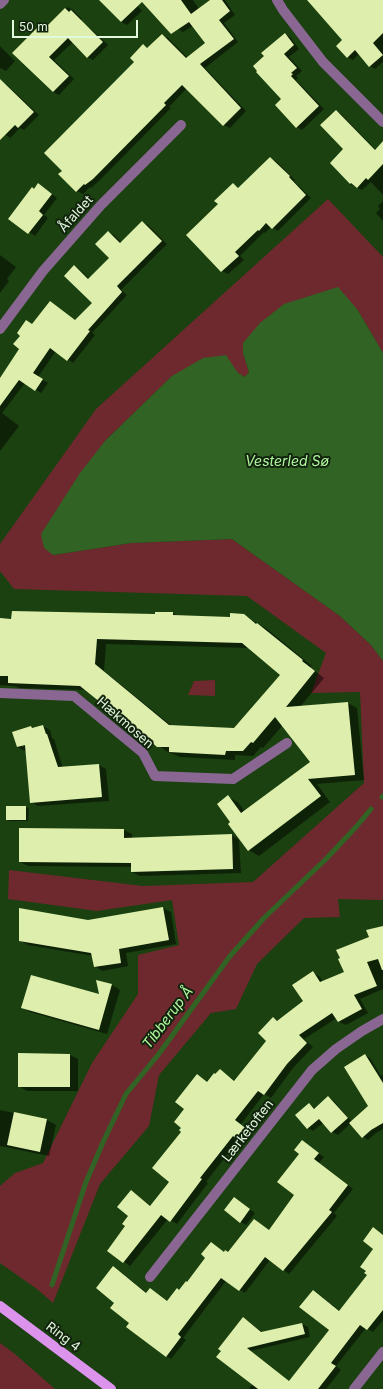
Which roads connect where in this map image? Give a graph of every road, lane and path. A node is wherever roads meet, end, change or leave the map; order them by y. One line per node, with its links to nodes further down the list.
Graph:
1 (4, 0): 3 (street)
2 (277, 0): 4 (street)
3 (0, 4)
4 (383, 122)
5 (181, 125): 6 (street, Åfaldet)
6 (0, 329)
7 (0, 693): 8 (street, Hækmosen)
8 (287, 743)
9 (383, 1019): 10 (street, Lærketoften)
10 (150, 1277)
11 (0, 1306): 13 (main road, Ring 4)
12 (383, 1352): 14 (street)
13 (112, 1389)
14 (354, 1389)

